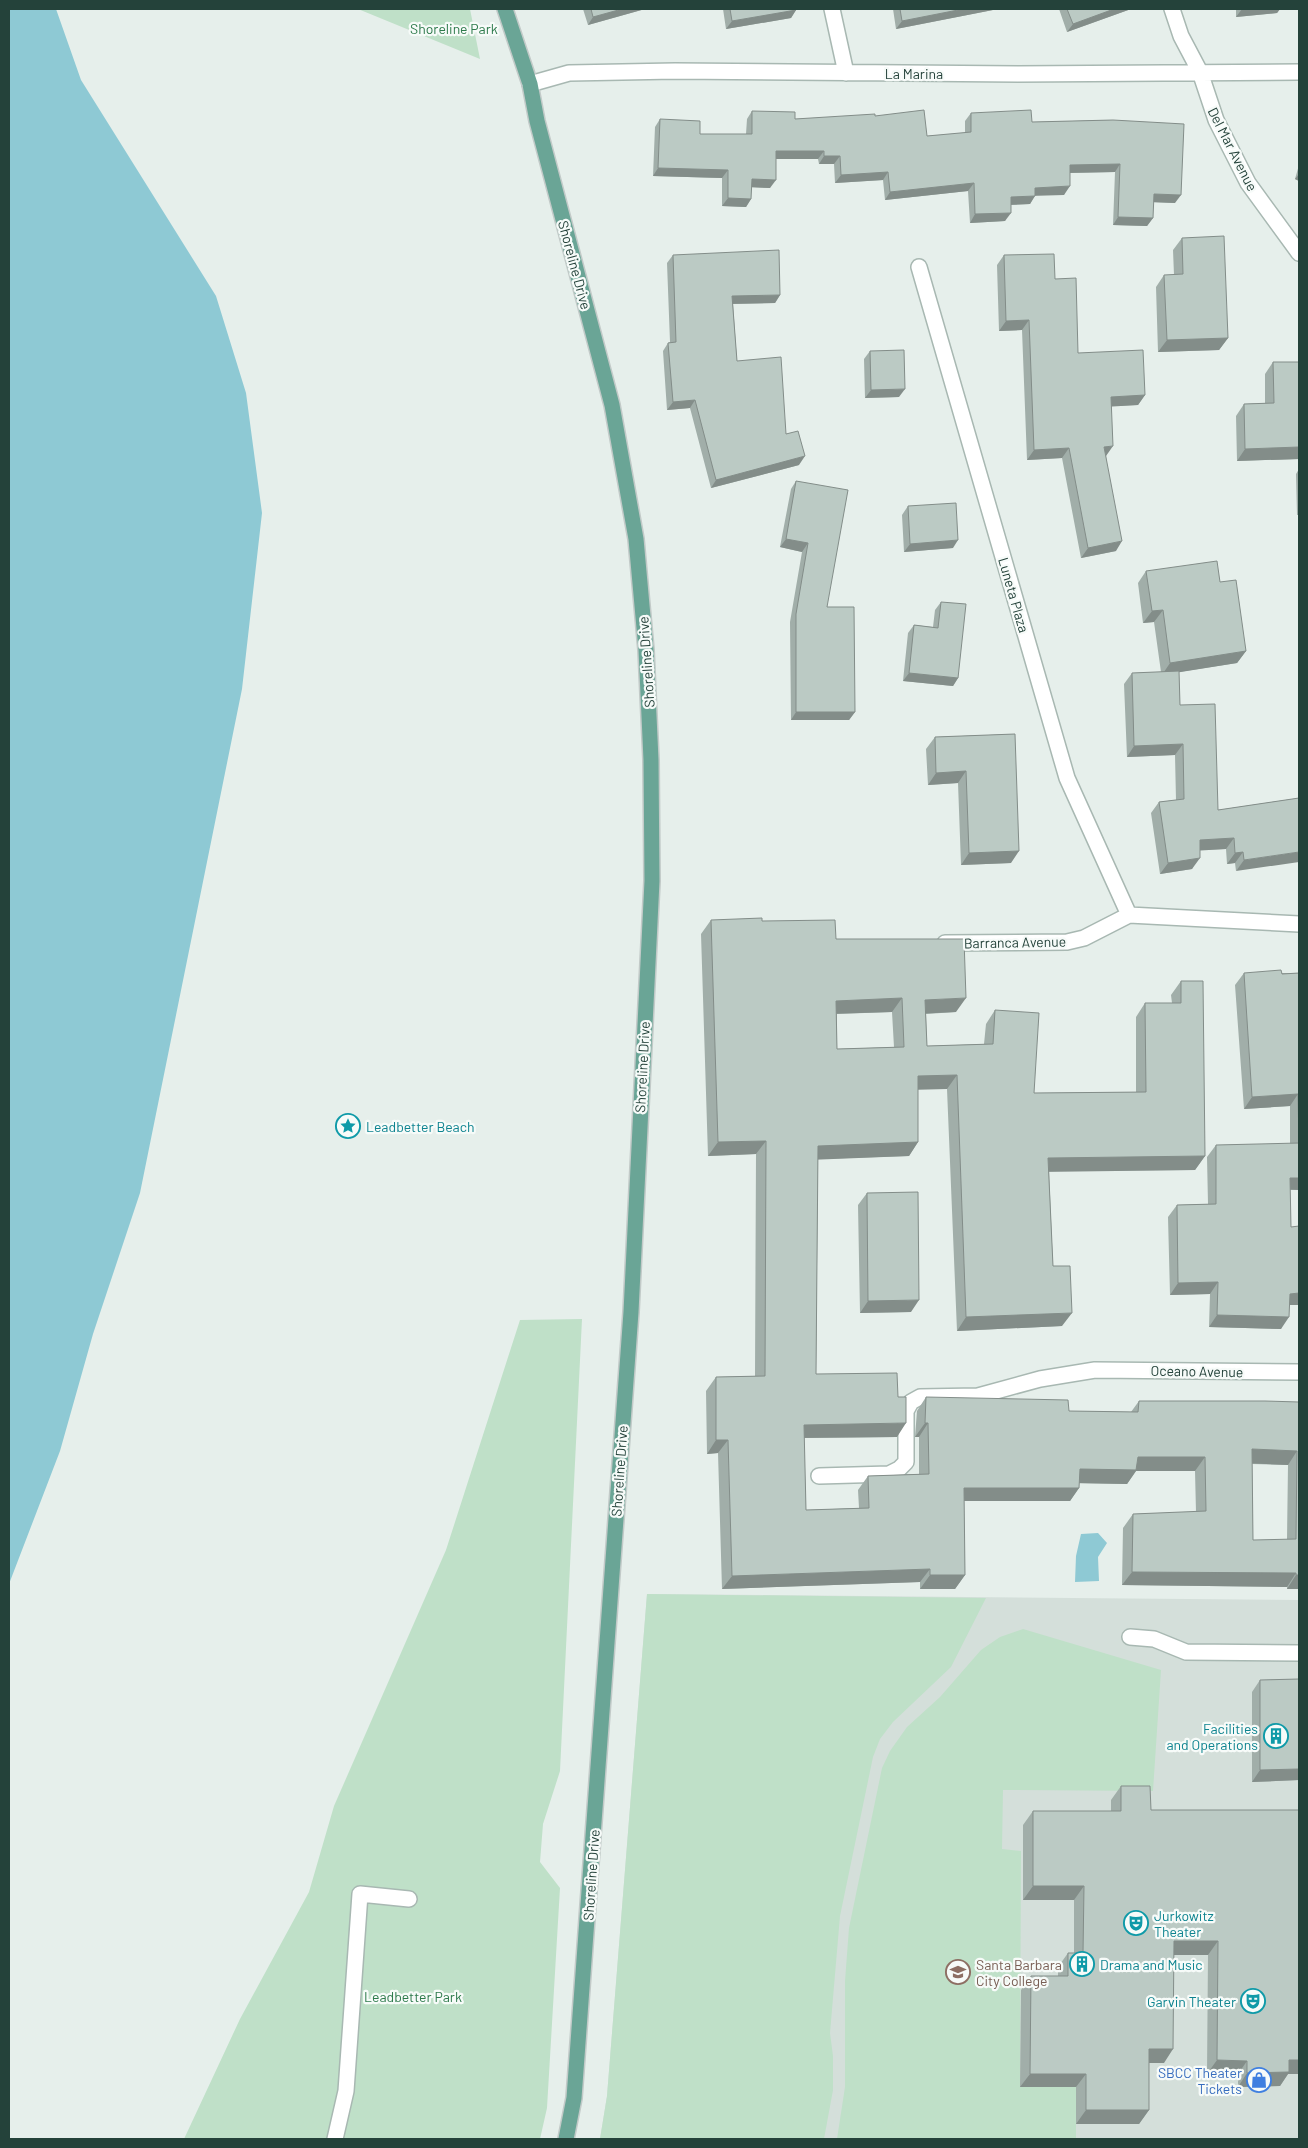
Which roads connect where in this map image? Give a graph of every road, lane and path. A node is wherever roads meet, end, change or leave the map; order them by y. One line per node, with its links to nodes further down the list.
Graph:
1 (505, 9): 7 (main road, Shoreline Drive)
2 (832, 9): 6 (street)
3 (1172, 9): 4 (street, Del Mar Avenue)
4 (1200, 72): 5 (street, La Marina); 6 (street, La Marina); 8 (street, Del Mar Avenue)
5 (1299, 72)
6 (846, 73): 7 (street, La Marina)
7 (530, 84): 19 (main road, Shoreline Drive)
8 (1299, 253)
9 (918, 267): 10 (street, Luneta Plaza)
10 (1129, 915): 11 (street); 12 (street, Barranca Avenue)
11 (1299, 924)
12 (931, 944)
13 (1299, 1372): 14 (street, Oceano Avenue)
14 (819, 1476)
15 (1130, 1637): 16 (street)
16 (1299, 1653)
17 (409, 1899): 18 (street)
18 (334, 2139)
19 (566, 2139)

